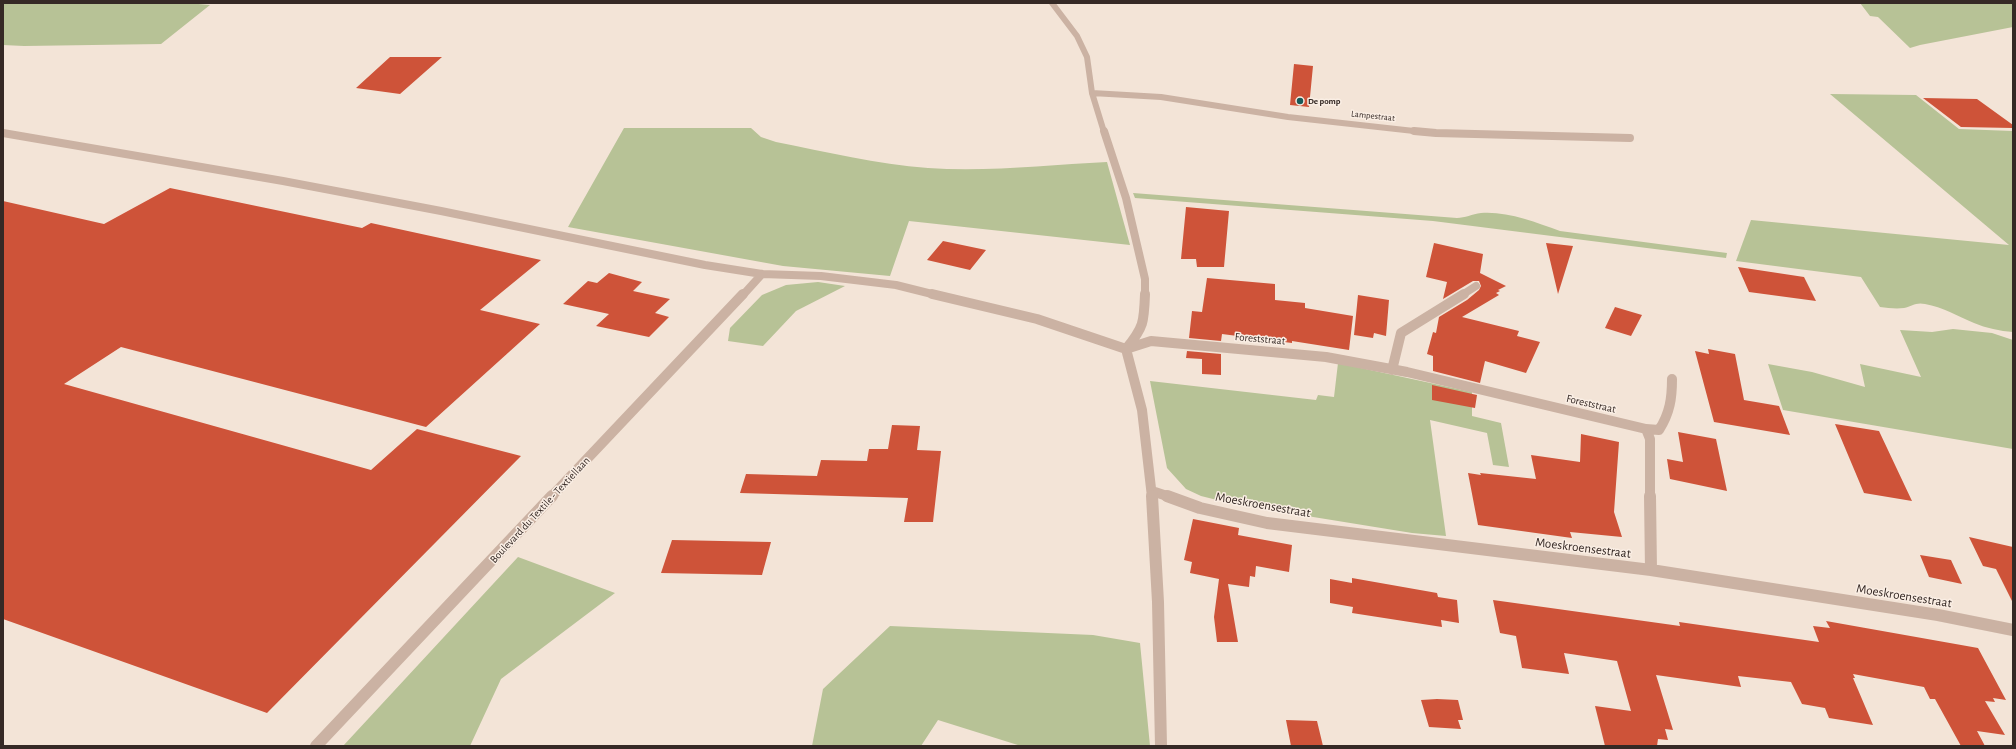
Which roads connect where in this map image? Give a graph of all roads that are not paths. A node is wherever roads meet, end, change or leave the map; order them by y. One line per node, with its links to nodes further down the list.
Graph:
1 (1052, 3): 2 (street)
2 (1092, 93): 4 (street, Lampestraat); 7 (street)
3 (3, 133): 5 (street)
4 (1630, 138)
5 (762, 274): 7 (street); 14 (street, Boulevard du Textile - Textiellaan)
6 (1476, 286): 8 (street)
7 (1126, 349): 8 (street, Foreststraat); 11 (street)
8 (1392, 370): 10 (street, Foreststraat)
9 (1672, 379): 10 (street)
10 (1646, 429): 12 (street)
11 (1152, 491): 12 (street, Moeskroensestraat); 15 (street)
12 (1651, 570): 13 (street, Moeskroensestraat)
13 (2013, 630)
14 (316, 746)
15 (1160, 746)

